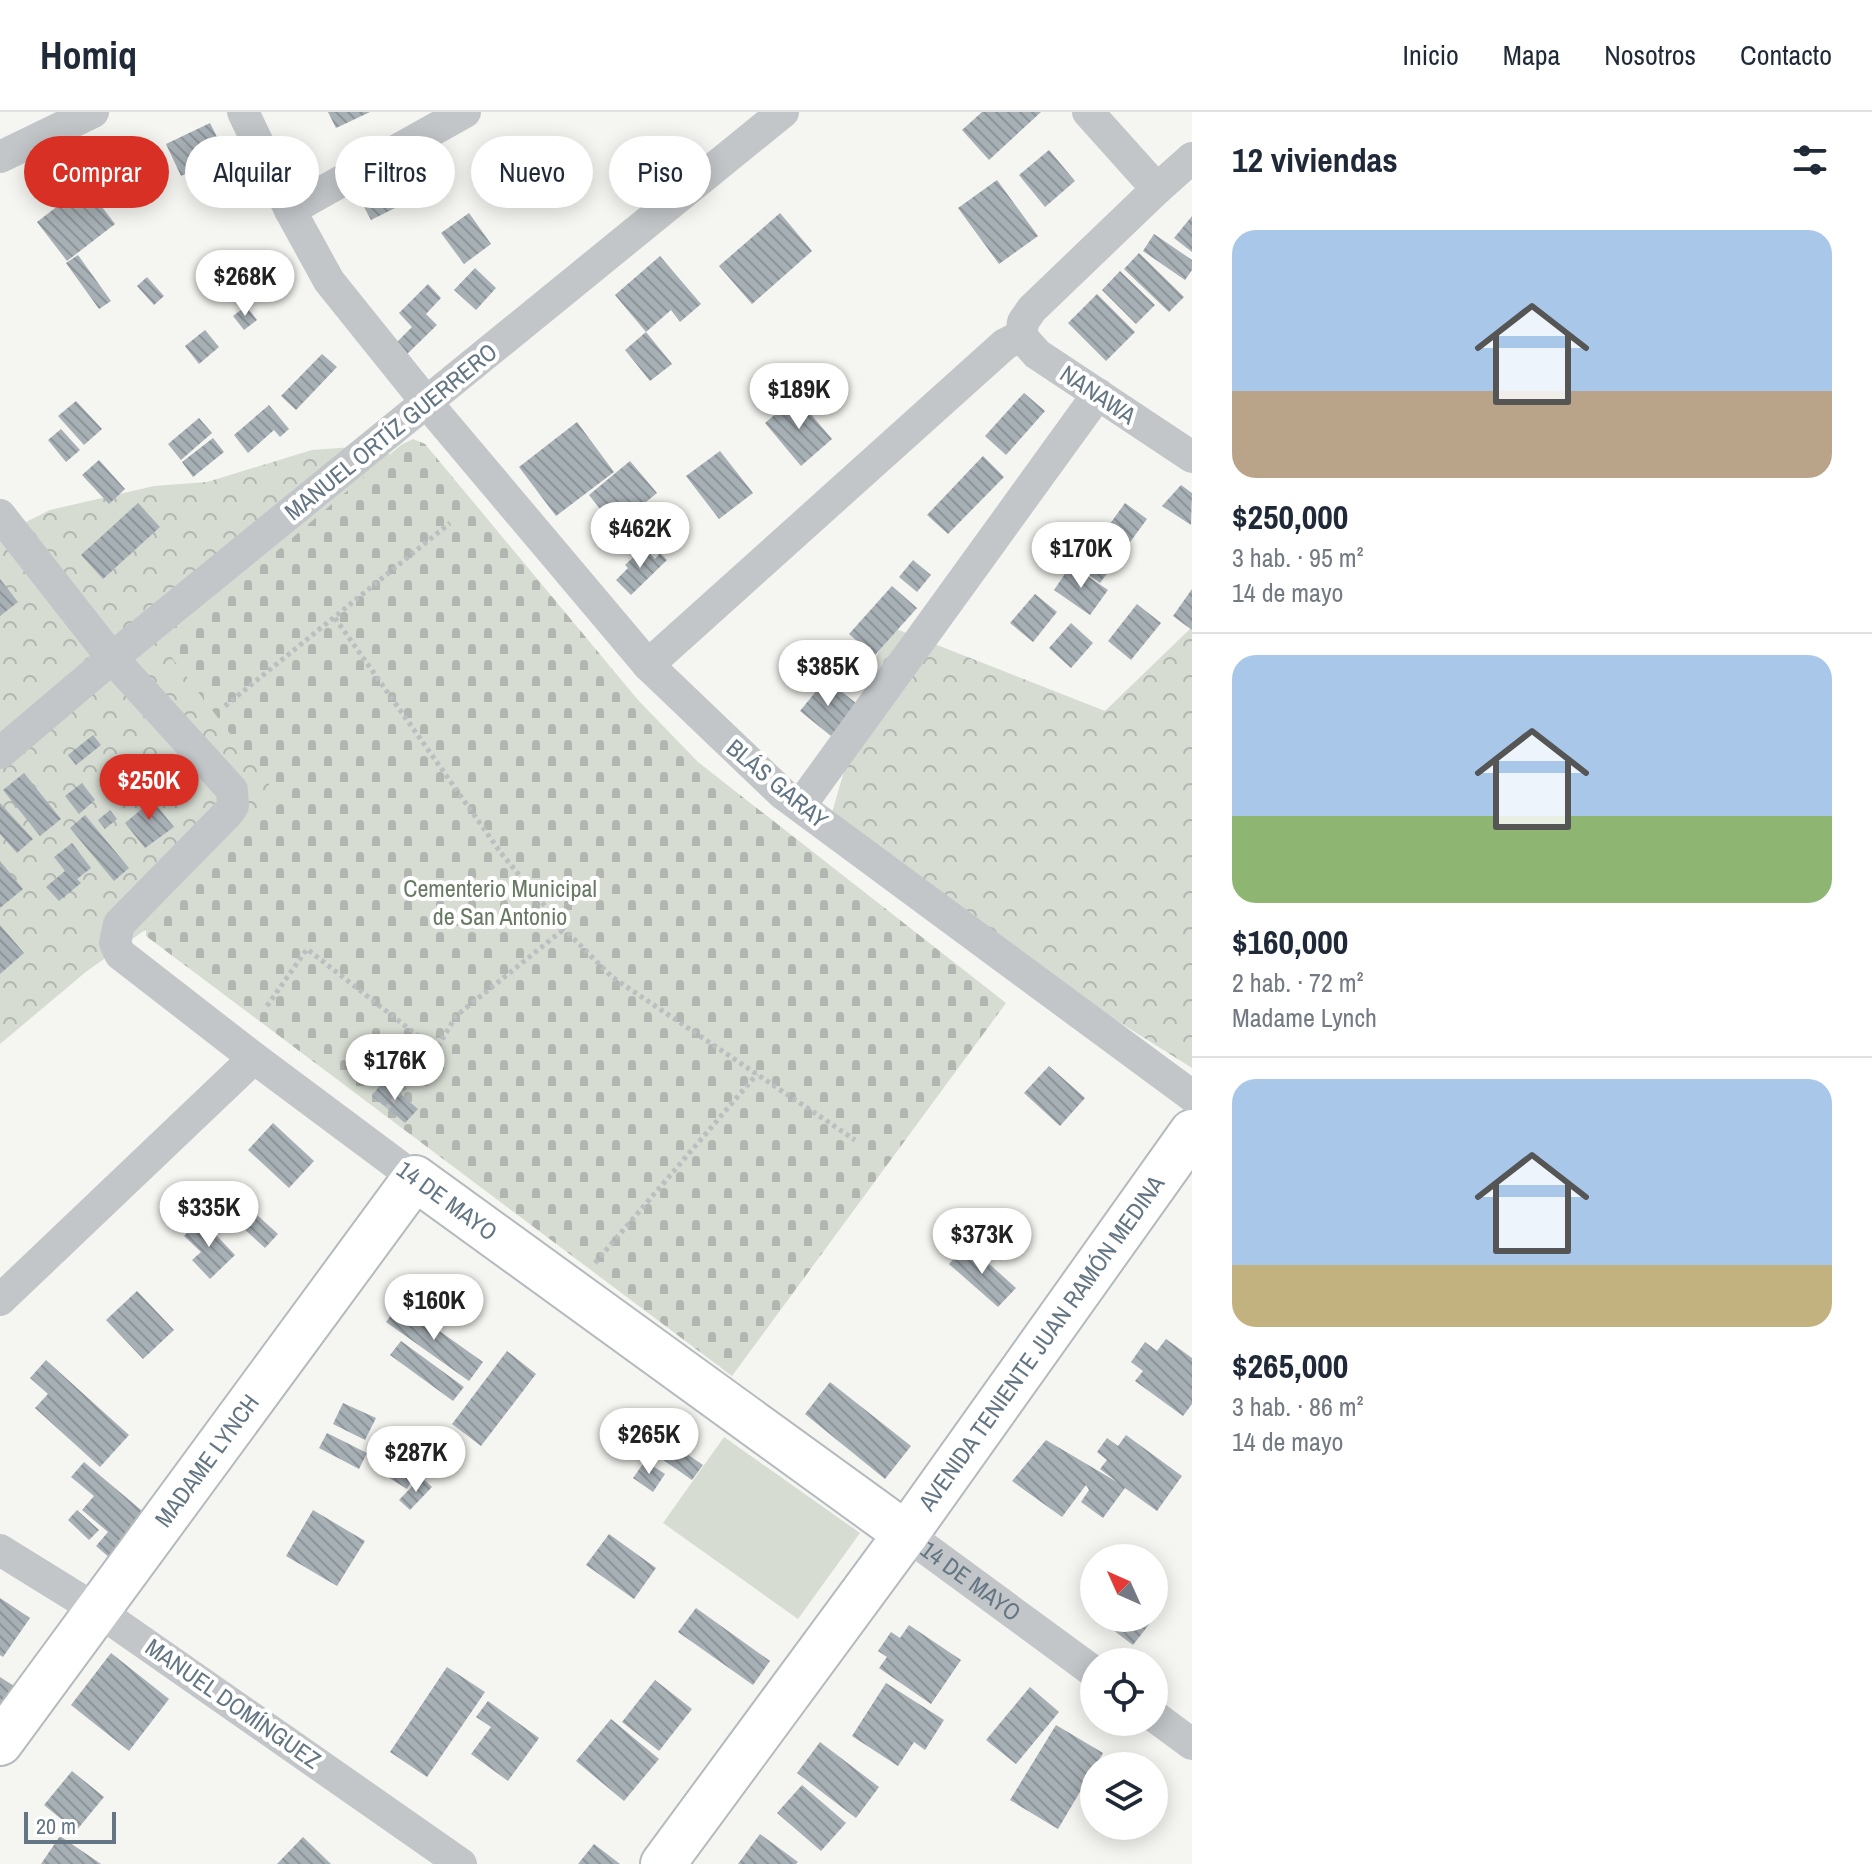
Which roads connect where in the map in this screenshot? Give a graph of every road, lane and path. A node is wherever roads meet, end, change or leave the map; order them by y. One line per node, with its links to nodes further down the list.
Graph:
1 (93, 112): 6 (street)
2 (243, 112): 9 (street, BLÁS GARAY)
3 (465, 112): 9 (street)
4 (783, 112): 12 (street, MANUEL ORTÍZ GUERRERO)
5 (1088, 112): 8 (street)
6 (0, 157)
7 (1192, 158): 8 (street)
8 (1157, 189): 10 (street)
9 (290, 210): 12 (street, BLÁS GARAY)
10 (1022, 329): 11 (street, NANAWA); 18 (street)
11 (1098, 394): 13 (street, NANAWA); 21 (street)
12 (427, 403): 17 (street, MANUEL ORTÍZ GUERRERO); 18 (street, BLÁS GARAY)
13 (1192, 457)
14 (0, 515): 17 (street)
15 (450, 523): 16 (path)
16 (335, 618): 19 (path); 22 (path)
17 (112, 658): 20 (street, MANUEL ORTÍZ GUERRERO); 25 (street, 14 DE MAYO)
18 (648, 665): 21 (street, BLÁS GARAY)
19 (225, 706)
20 (0, 753)
21 (800, 806): 27 (street, BLÁS GARAY)
22 (564, 929): 24 (path); 26 (path)
23 (267, 1006): 24 (path)
24 (436, 1050): 28 (path)
25 (254, 1058): 31 (street, 14 DE MAYO); 33 (street)
26 (757, 1074): 30 (path); 32 (path)
27 (1192, 1096)
28 (387, 1108)
29 (1192, 1132): 34 (street, AVENIDA TENIENTE JUAN RAMÓN MEDINA)
30 (855, 1140)
31 (415, 1178): 34 (street, 14 DE MAYO); 36 (street, MADAME LYNCH)
32 (595, 1263)
33 (0, 1300)
34 (906, 1534): 37 (street, 14 DE MAYO); 42 (street, AVENIDA TENIENTE JUAN RAMÓN MEDINA)
35 (0, 1550): 36 (street, MANUEL DOMÍNGUEZ)
36 (97, 1610): 39 (street, MADAME LYNCH); 41 (street, MANUEL DOMÍNGUEZ)
37 (1080, 1662)
38 (1168, 1726): 40 (street)
39 (0, 1743)
40 (1192, 1744)
41 (461, 1864)
42 (663, 1864)

